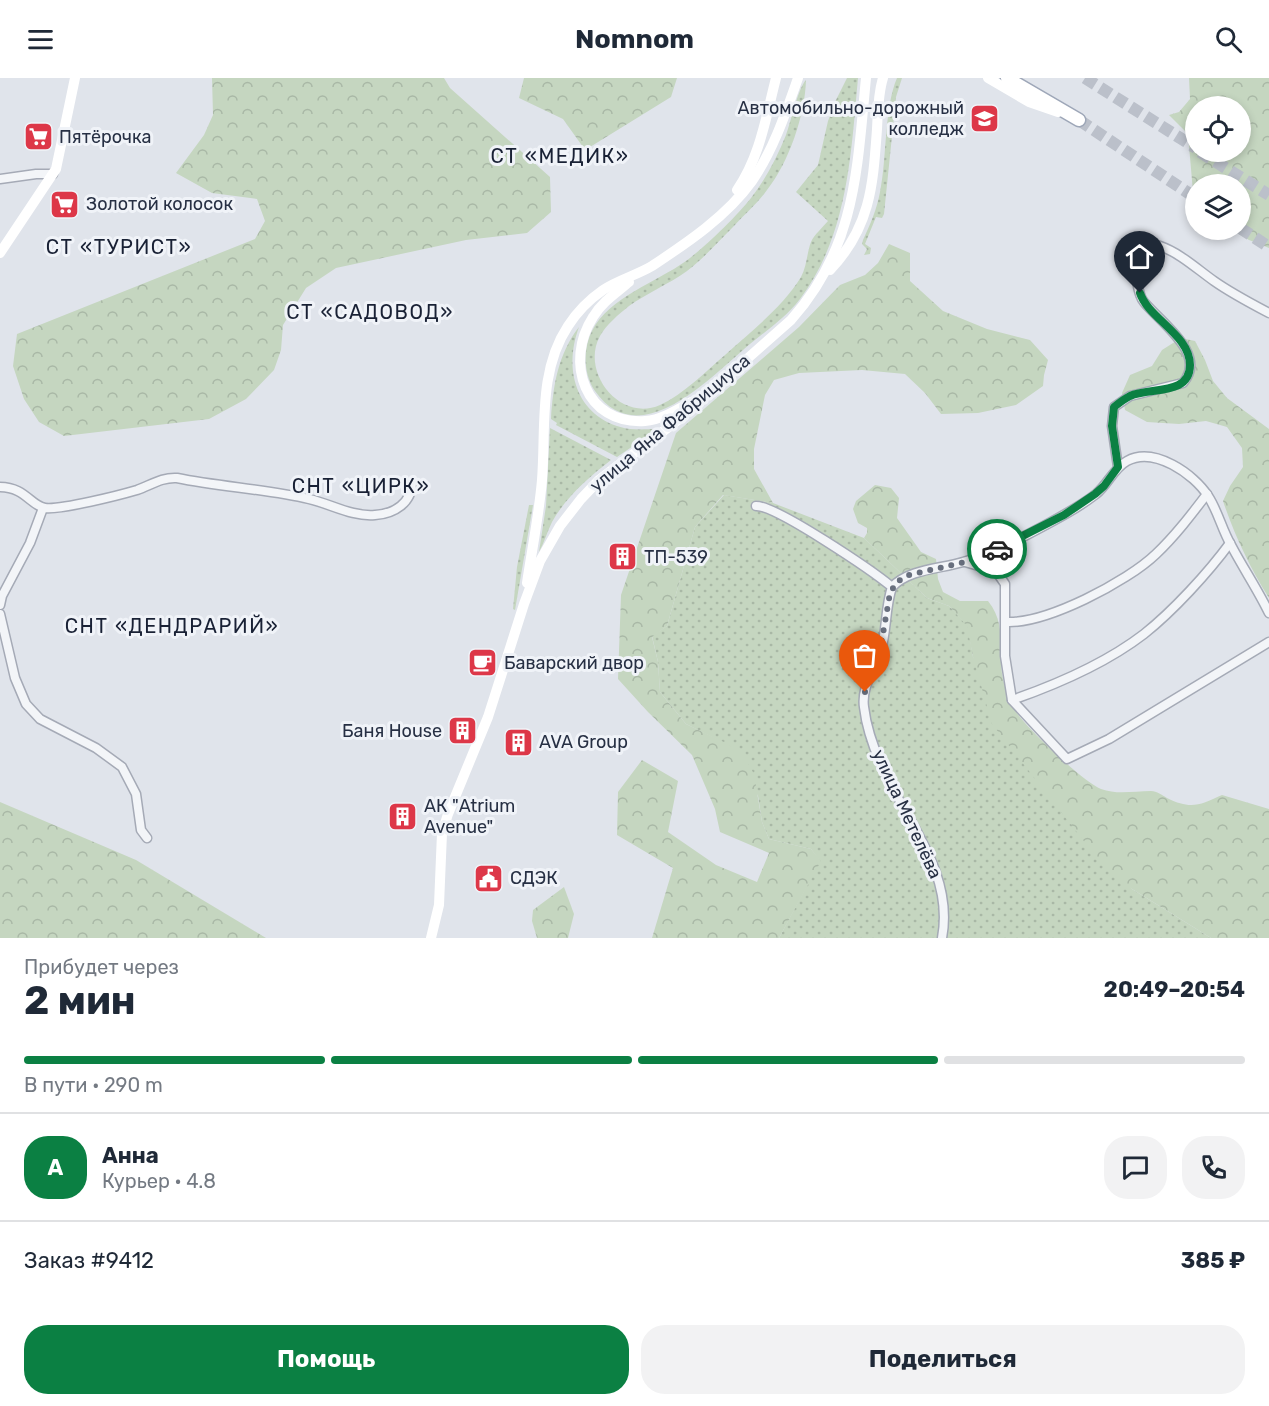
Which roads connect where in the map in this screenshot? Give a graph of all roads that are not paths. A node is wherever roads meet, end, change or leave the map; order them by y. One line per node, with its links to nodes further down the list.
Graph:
1 (75, 78): 9 (main road)
2 (776, 78): 11 (main road)
3 (798, 78): 11 (main road, улица Яна Фабрициуса)
4 (866, 78): 14 (main road, улица Яна Фабрициуса)
5 (883, 78): 14 (main road)
6 (988, 78): 8 (main road)
7 (1007, 78): 8 (main road)
8 (1079, 120)
9 (53, 174): 10 (street); 12 (main road)
10 (0, 179)
11 (716, 218): 13 (main road, улица Яна Фабрициуса)
12 (0, 253)
13 (650, 267): 16 (main road); 26 (main road, улица Яна Фабрициуса)
14 (822, 279): 16 (main road, улица Яна Фабрициуса)
15 (1269, 313): 17 (street)
16 (710, 392): 26 (main road, улица Яна Фабрициуса)
17 (1118, 467): 20 (street); 24 (street)
18 (412, 482): 22 (street)
19 (0, 487): 22 (street)
20 (1207, 494): 23 (street); 30 (street)
21 (756, 506): 25 (street)
22 (43, 508): 27 (street)
23 (1230, 543): 28 (street); 32 (street)
24 (965, 562): 25 (street); 30 (street)
25 (892, 587): 35 (street, улица Метелёва)
26 (524, 604): 34 (main road, улица Яна Фабрициуса)
27 (0, 605)
28 (1269, 613)
29 (0, 614): 33 (street)
30 (1006, 622): 32 (street)
31 (1269, 642): 32 (street)
32 (1012, 700)
33 (147, 838)
34 (431, 938)
35 (942, 938)

